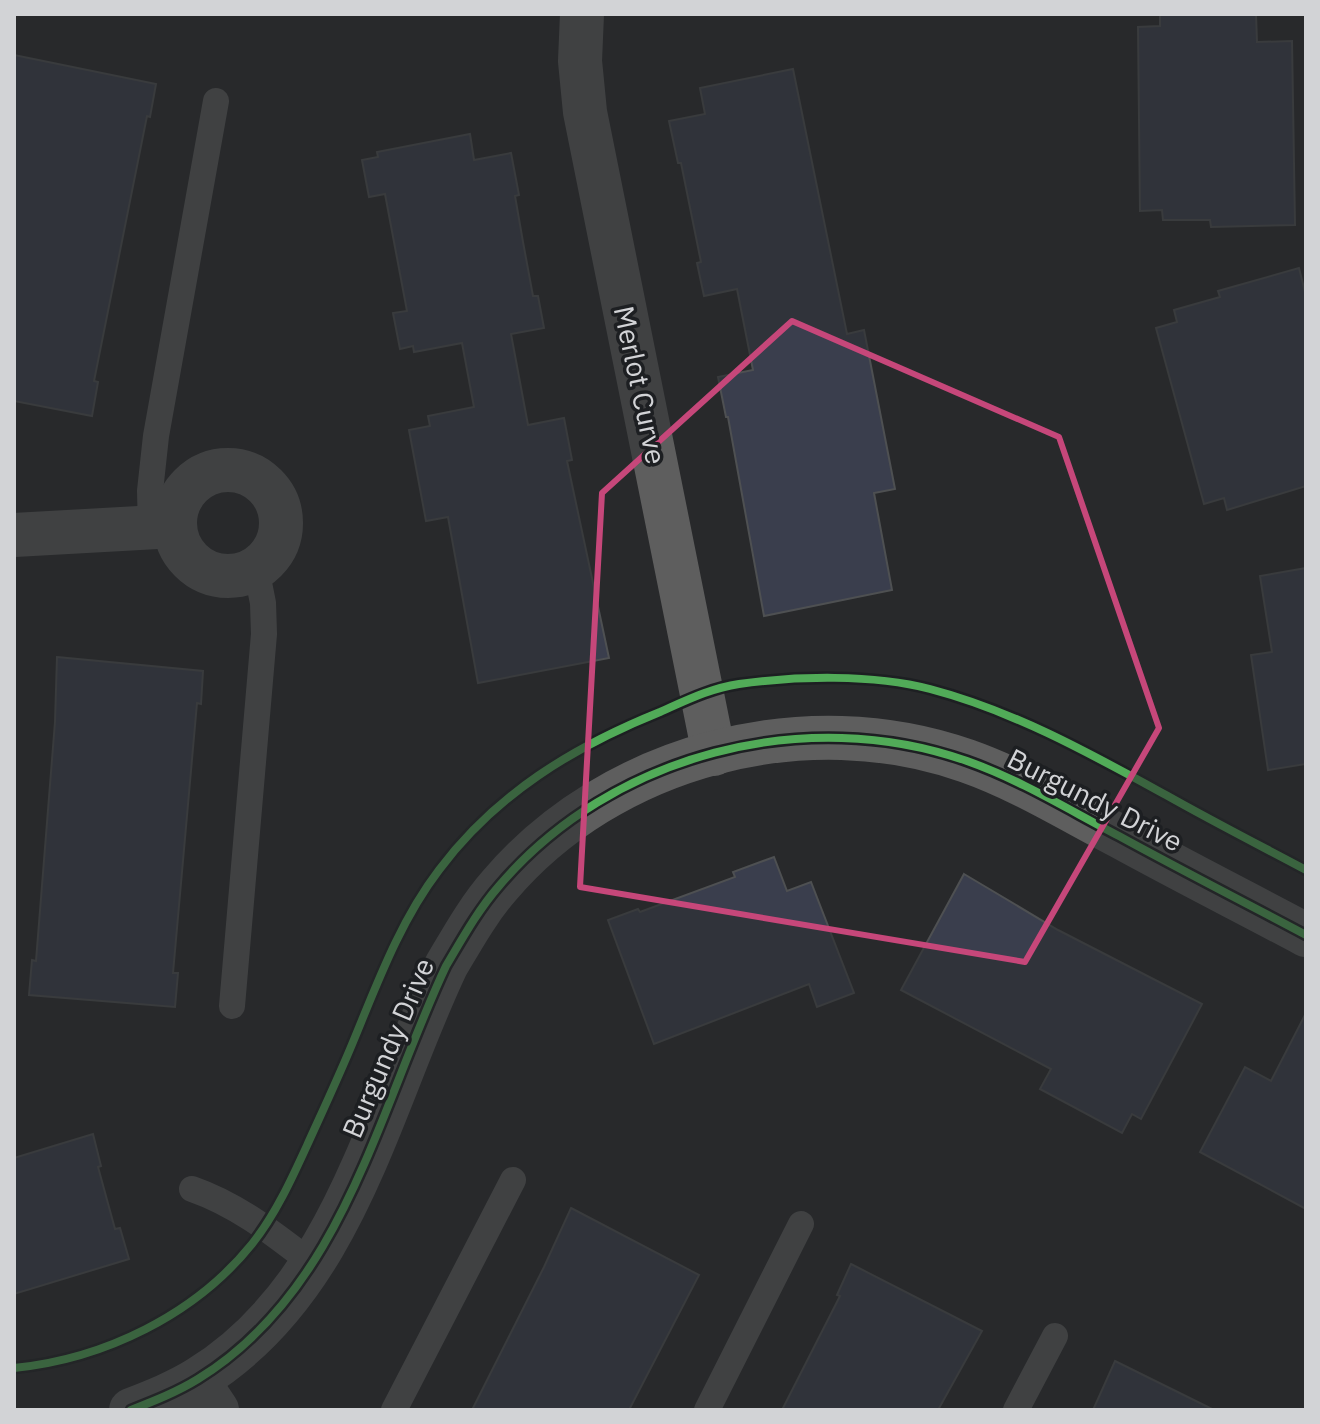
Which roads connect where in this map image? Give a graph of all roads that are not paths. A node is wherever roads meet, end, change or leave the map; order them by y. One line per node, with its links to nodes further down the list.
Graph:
1 (582, 14): 6 (street, Merlot Curve)
2 (216, 101): 3 (lane)
3 (163, 528): 4 (street); 5 (street); 5 (street)
4 (14, 535)
5 (256, 568): 8 (lane)
6 (714, 754): 7 (street, Burgundy Drive); 12 (street, Burgundy Drive)
7 (1306, 935)
8 (232, 1006)
9 (513, 1180): 16 (lane)
10 (192, 1189): 12 (lane)
11 (801, 1224): 17 (lane)
12 (313, 1264): 14 (street, Burgundy Drive)
13 (1055, 1336): 18 (lane)
14 (207, 1395): 15 (street, Burgundy Drive)
15 (131, 1410)
16 (394, 1410)
17 (707, 1410)
18 (1016, 1410)

